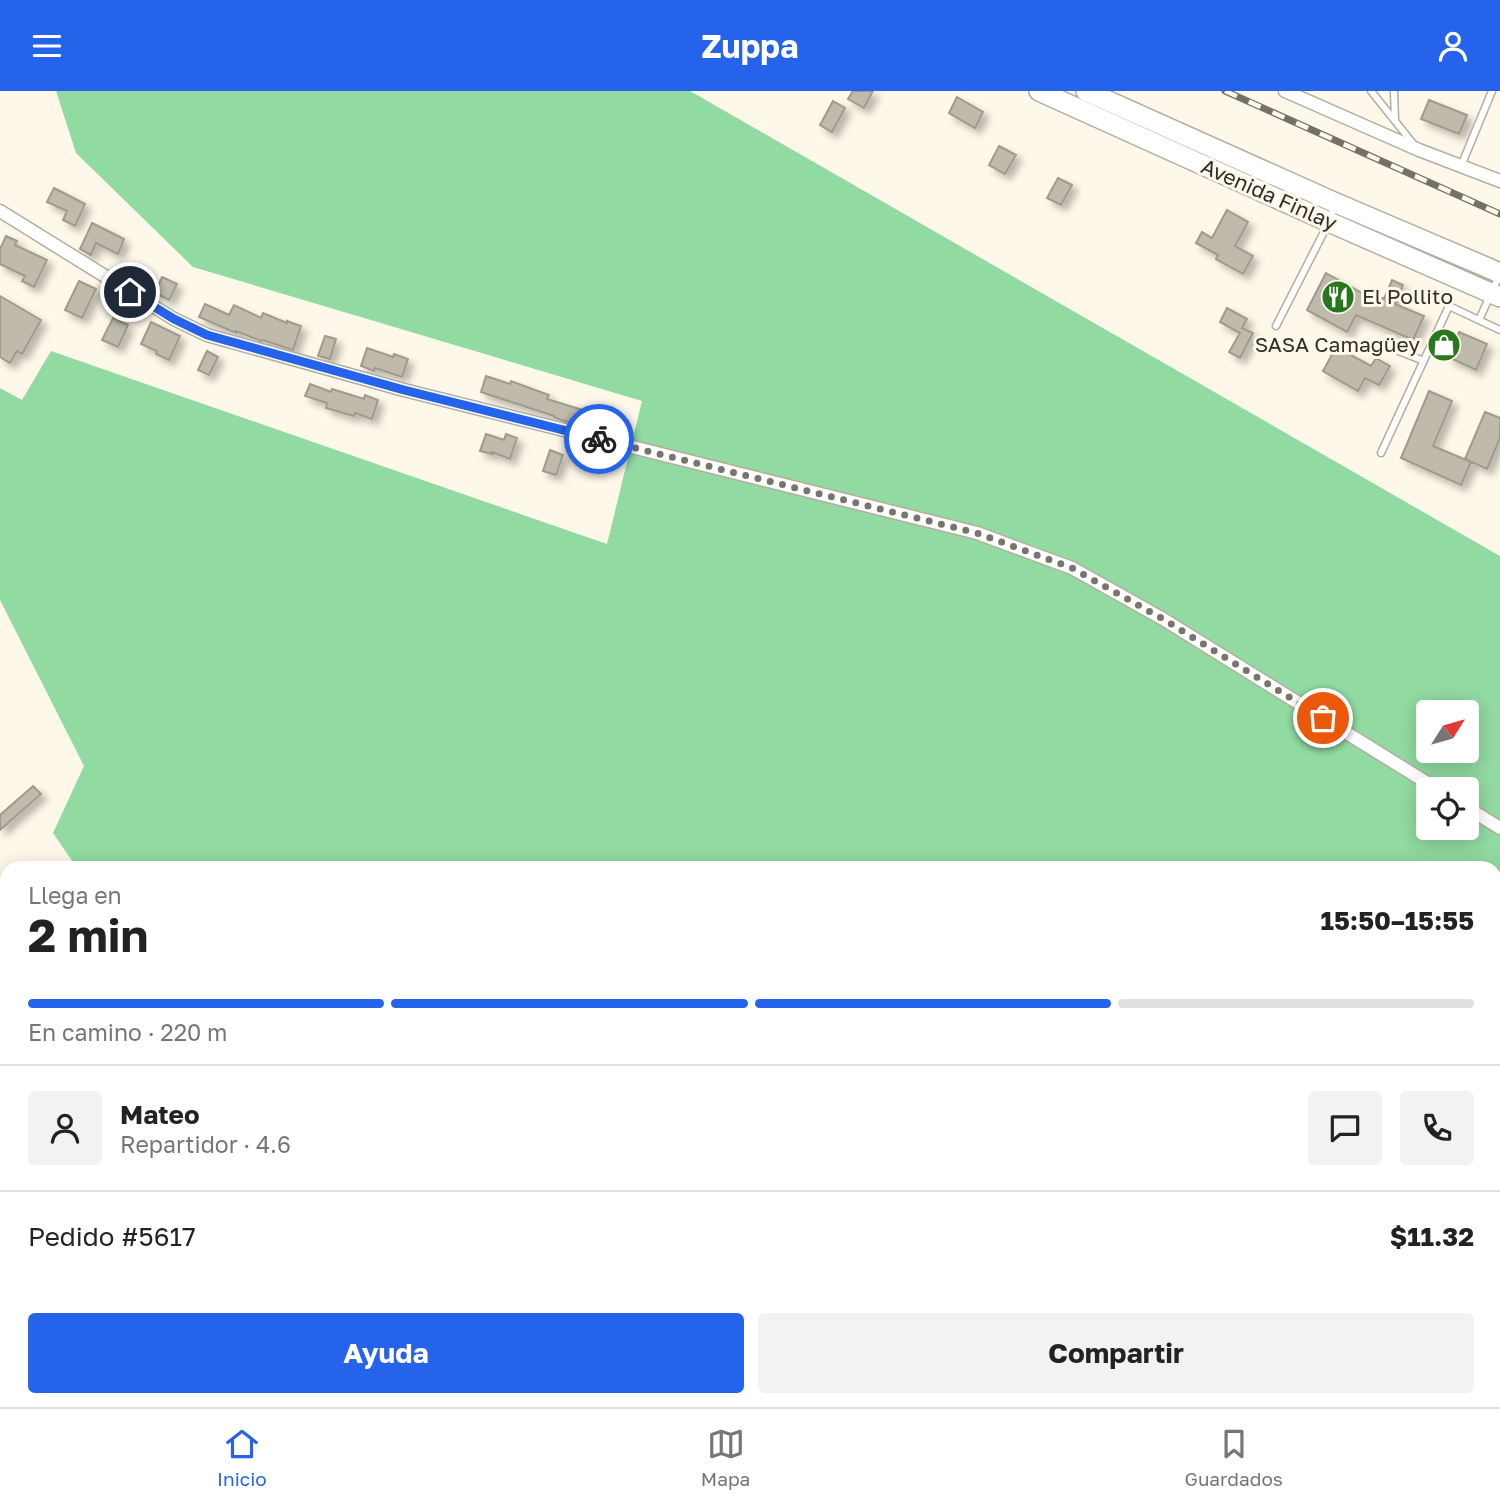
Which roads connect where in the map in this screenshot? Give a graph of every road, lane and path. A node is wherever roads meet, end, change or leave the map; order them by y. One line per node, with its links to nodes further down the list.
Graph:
1 (1039, 91): 13 (highway, Avenida Finlay)
2 (1086, 91): 11 (highway, Avenida Finlay)
3 (1285, 91): 8 (street)
4 (1371, 91): 7 (lane)
5 (1394, 91): 7 (lane)
6 (1492, 91): 9 (lane)
7 (1395, 120): 8 (lane)
8 (1419, 150): 9 (street)
9 (1461, 166): 10 (street)
10 (1500, 181)
11 (1336, 203): 13 (lane); 14 (highway, Avenida Finlay)
12 (0, 211): 22 (street)
13 (1329, 222): 15 (highway, Avenida Finlay); 17 (lane)
14 (1500, 274): 15 (lane)
15 (1496, 295): 16 (lane)
16 (1479, 320): 18 (lane); 20 (lane)
17 (1276, 326)
18 (1500, 330)
19 (1386, 346): 20 (lane)
20 (1424, 361): 21 (lane)
21 (1381, 453)
22 (1418, 777)
23 (1479, 815): 24 (street)
24 (1500, 828)

